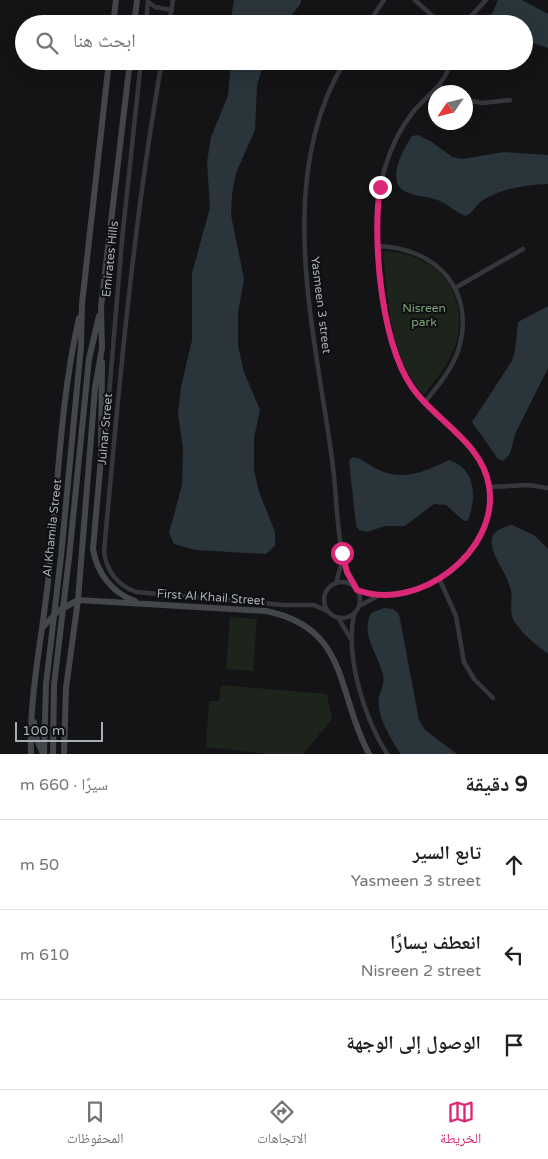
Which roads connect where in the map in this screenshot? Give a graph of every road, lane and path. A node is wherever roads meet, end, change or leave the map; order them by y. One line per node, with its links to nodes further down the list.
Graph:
1 (116, 0): 9 (main road)
2 (137, 0): 10 (main road)
3 (173, 0): 8 (street)
4 (384, 0): 13 (street)
5 (415, 0): 14 (street)
6 (486, 0): 15 (street)
7 (148, 1): 8 (street); 11 (street)
8 (172, 10): 12 (street)
9 (114, 15)
10 (135, 15)
11 (147, 15)
12 (171, 15)
13 (374, 15)
14 (432, 15)
15 (472, 15)
16 (108, 70): 29 (main road, Al Khamila Street)
17 (129, 70): 30 (main road, Al Khamila Street)
18 (140, 70): 33 (street, Emirates Hills)
19 (160, 70): 45 (street, Julnar Street)
20 (340, 70): 36 (street, Yasmeen 3 street)
21 (449, 70): 22 (street)
22 (441, 85)
23 (428, 98): 26 (street)
24 (510, 100): 25 (street)
25 (473, 101)
26 (378, 246): 28 (street); 32 (street)
27 (523, 249): 28 (street)
28 (456, 288): 32 (street)
29 (82, 304): 48 (main road, Al Khamila Street); 53 (main road, Al Khamila Street, bridge)
30 (102, 307): 31 (main road, Al Khamila Street); 54 (main road, Al Khamila Street, bridge)
31 (102, 348): 33 (main road); 42 (main road, Al Khamila Street)
32 (424, 403): 34 (street)
33 (100, 458): 43 (main road)
34 (489, 487): 35 (street); 37 (street)
35 (548, 488)
36 (343, 557): 38 (street, Yasmeen 3 street); 39 (street, Yasmeen 3 street)
37 (439, 578): 41 (street); 51 (street)
38 (336, 583): 39 (street); 45 (street)
39 (353, 586): 40 (street)
40 (357, 590): 41 (street); 44 (street)
41 (381, 595): 44 (street)
42 (78, 600): 43 (main road, First Al Khail Street); 48 (main road); 55 (main road, Al Khamila Street)
43 (145, 604): 56 (main road, First Al Khail Street)
44 (360, 606): 46 (street)
45 (329, 612): 47 (street)
46 (354, 614): 47 (street); 49 (street)
47 (338, 618): 49 (street)
48 (43, 628): 50 (main road)
49 (351, 640): 57 (street)
50 (34, 694): 52 (main road); 53 (main road)
51 (493, 698)
52 (31, 754)
53 (44, 754)
54 (53, 754)
55 (64, 754)
56 (369, 754)
57 (386, 754)

